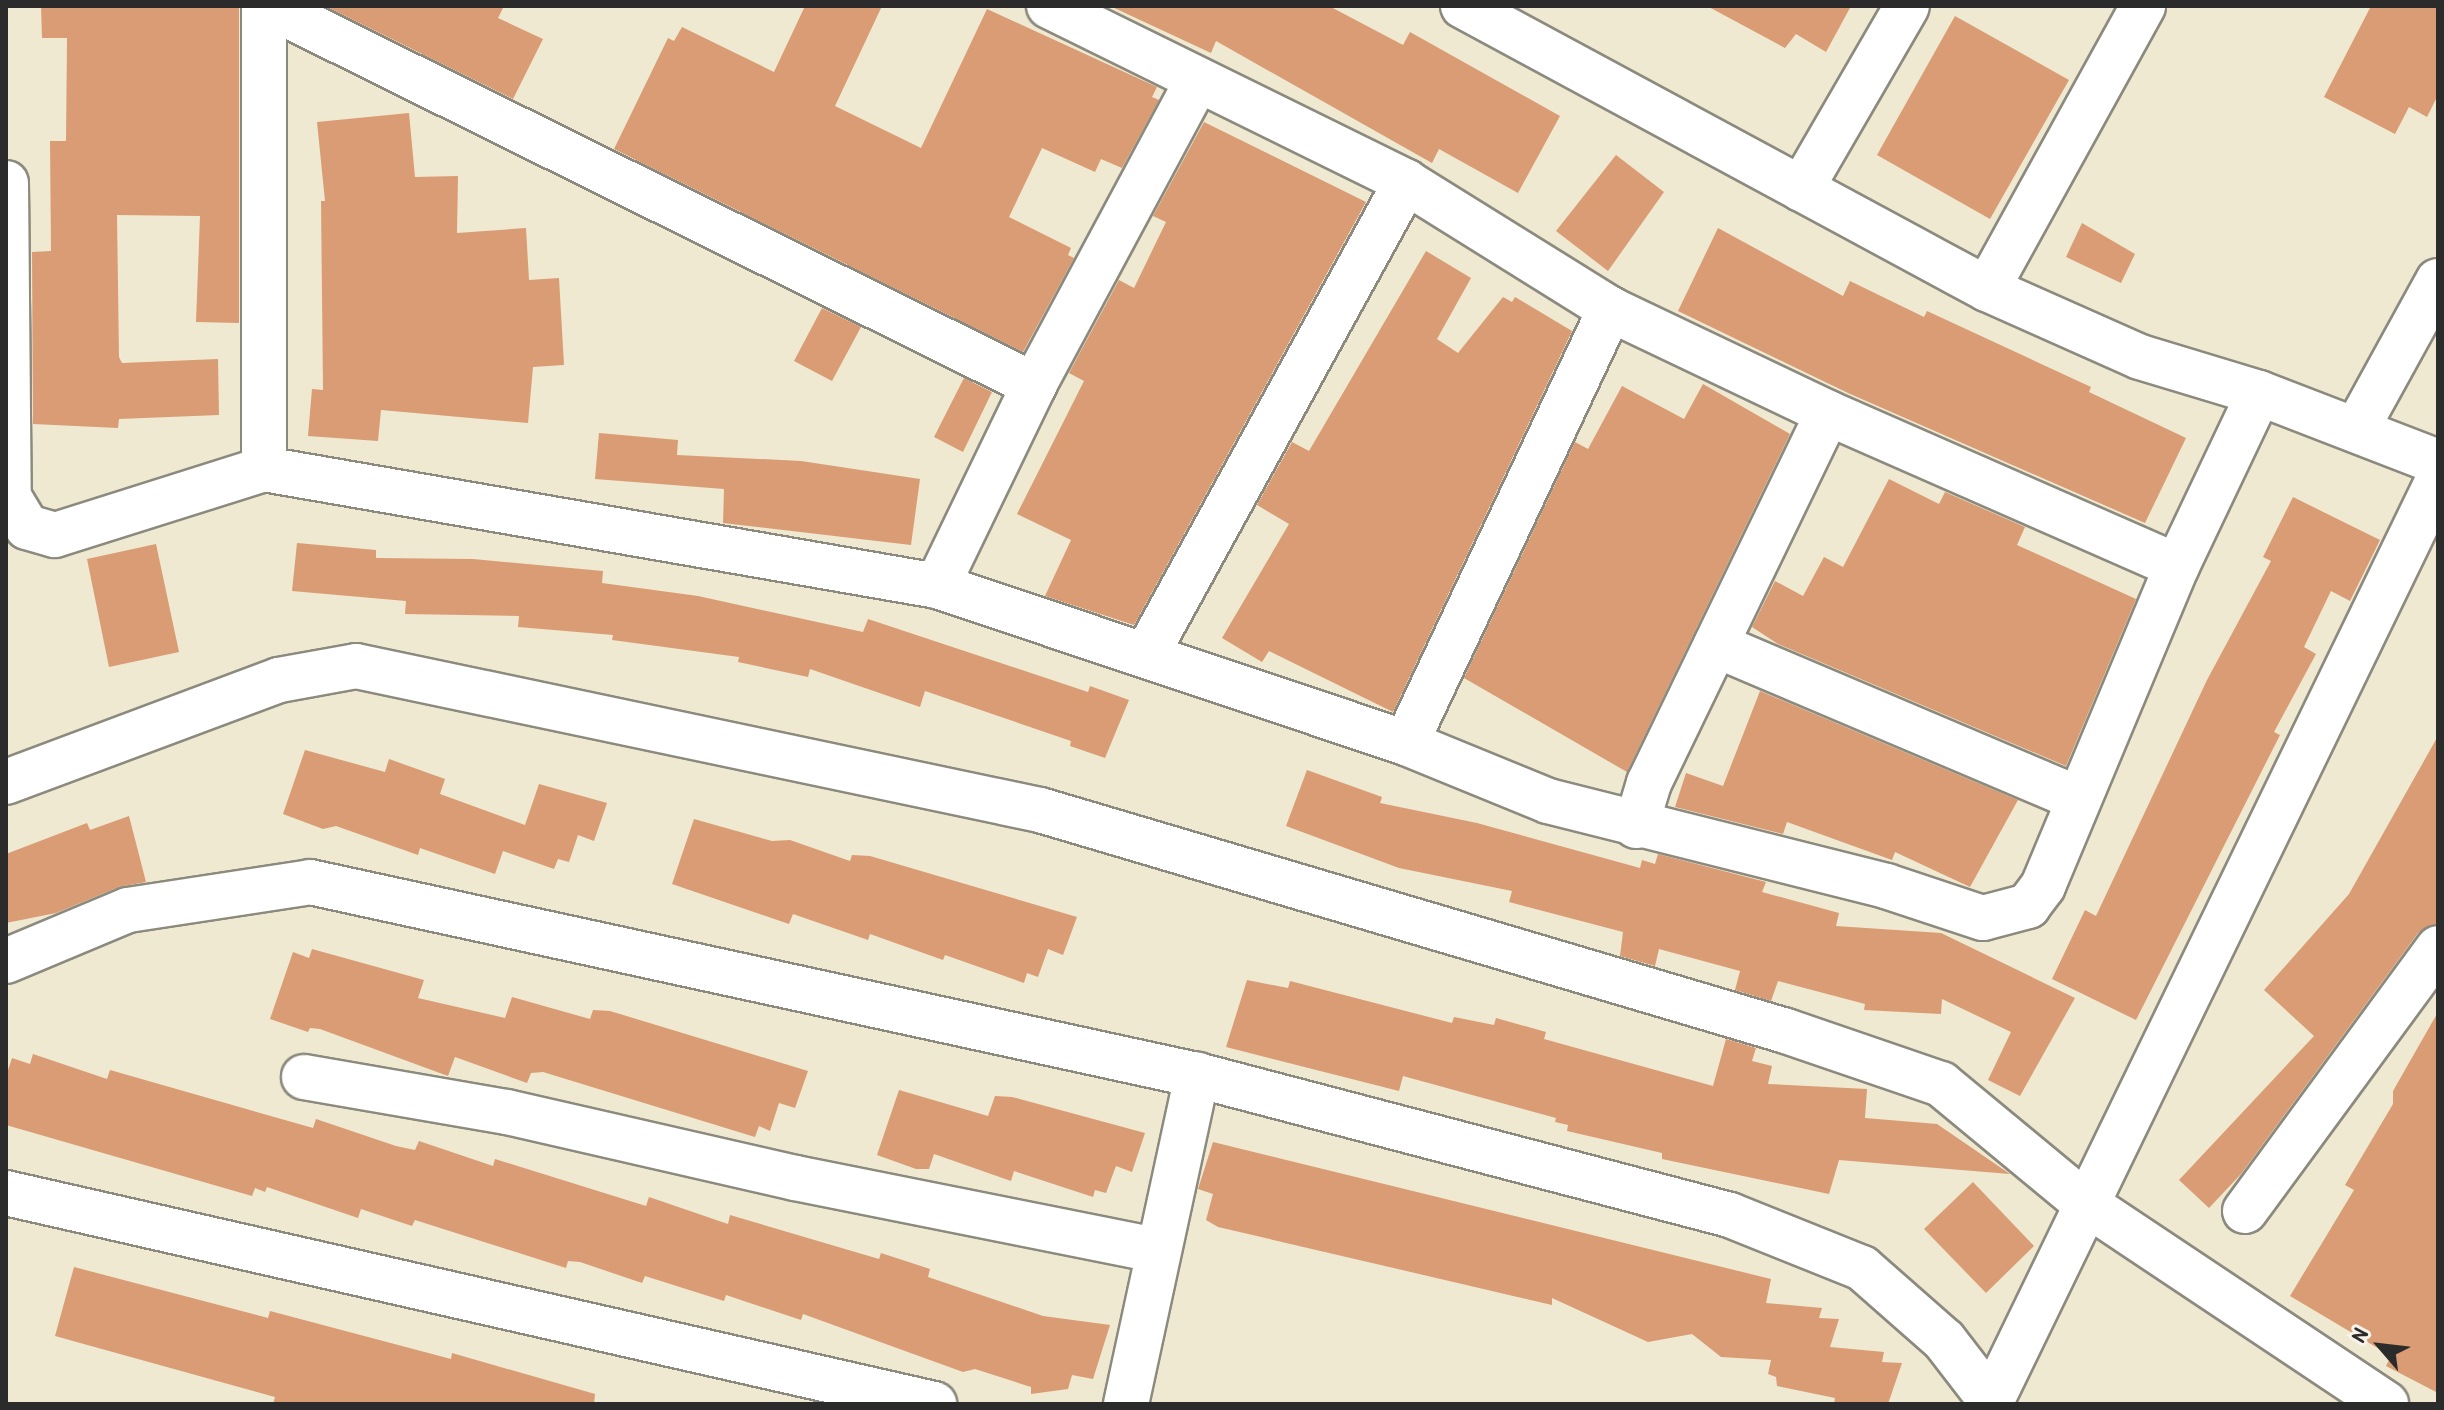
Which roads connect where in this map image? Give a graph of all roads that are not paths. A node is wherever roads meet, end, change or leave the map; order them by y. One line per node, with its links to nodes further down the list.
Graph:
1 (266, 6): 13 (street); 18 (street)
2 (1049, 6): 6 (street)
3 (1463, 6): 9 (street)
4 (1907, 6): 9 (street)
5 (2143, 6): 11 (street)
6 (1197, 81): 7 (street); 13 (street)
7 (1406, 182): 12 (street); 23 (street)
8 (6, 183): 18 (street)
9 (1801, 189): 11 (street)
10 (2438, 281): 16 (street)
11 (1987, 289): 14 (street)
12 (1610, 309): 15 (street); 24 (street)
13 (1034, 385): 21 (street)
14 (2259, 393): 16 (street); 20 (street)
15 (1828, 413): 20 (street); 22 (street)
16 (2356, 430): 17 (street)
17 (2438, 462)
18 (264, 469): 21 (street)
19 (2438, 480): 33 (street)
20 (2177, 566): 26 (street)
21 (937, 586): 23 (street)
22 (1716, 645): 26 (street); 27 (street)
23 (1146, 655): 24 (street)
24 (1406, 743): 27 (street)
25 (6, 782): 33 (street)
26 (2079, 799): 27 (street)
27 (1636, 826)
28 (2438, 948): 34 (street)
29 (6, 961): 30 (street)
30 (1197, 1075): 35 (street); 36 (street)
31 (304, 1077): 35 (street)
32 (6, 1193): 37 (street)
33 (2085, 1203): 36 (street); 39 (street)
34 (2245, 1211)
35 (1156, 1250): 38 (street)
36 (1991, 1402)
37 (934, 1404)
38 (1126, 1404)
39 (2386, 1404)

